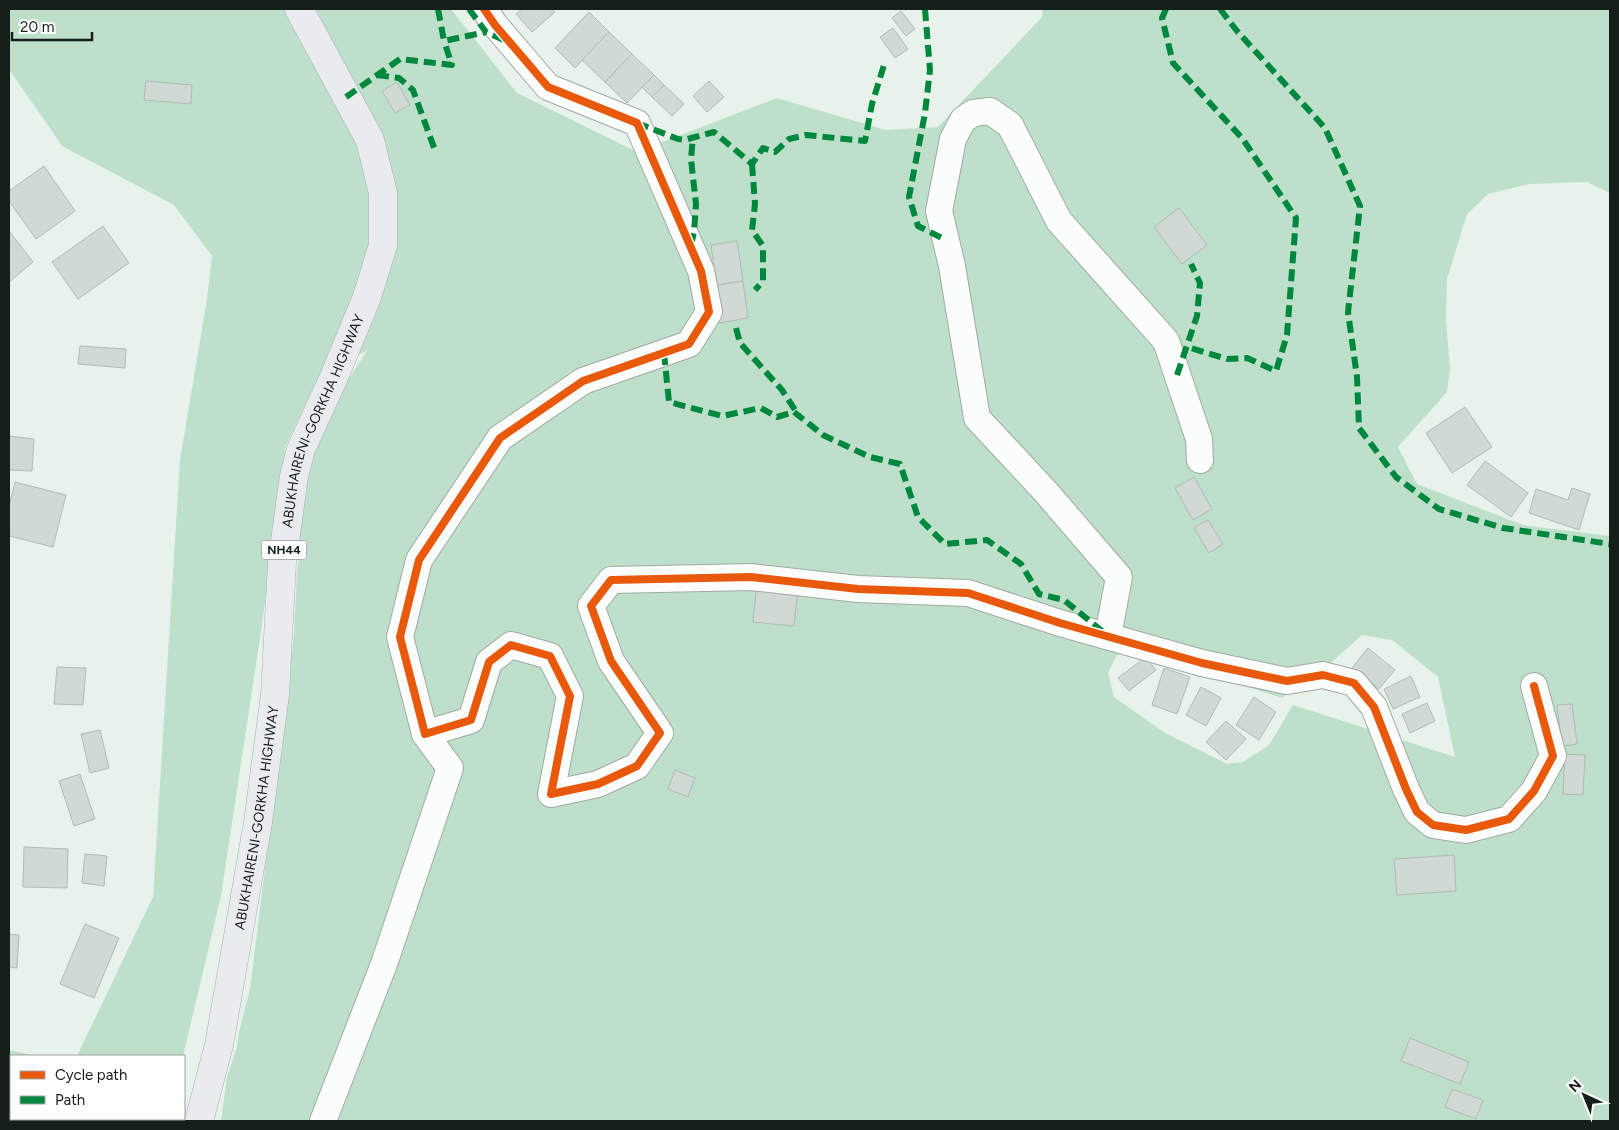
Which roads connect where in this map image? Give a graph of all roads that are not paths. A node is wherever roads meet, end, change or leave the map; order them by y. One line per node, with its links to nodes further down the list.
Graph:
1 (299, 9): 7 (main road, ABUKHAIRENI-GORKHA HIGHWAY / NH44)
2 (484, 9): 6 (street)
3 (1200, 460): 4 (street)
4 (1108, 636): 5 (street); 6 (street)
5 (1534, 686)
6 (426, 734): 8 (street)
7 (199, 1121)
8 (323, 1121)

